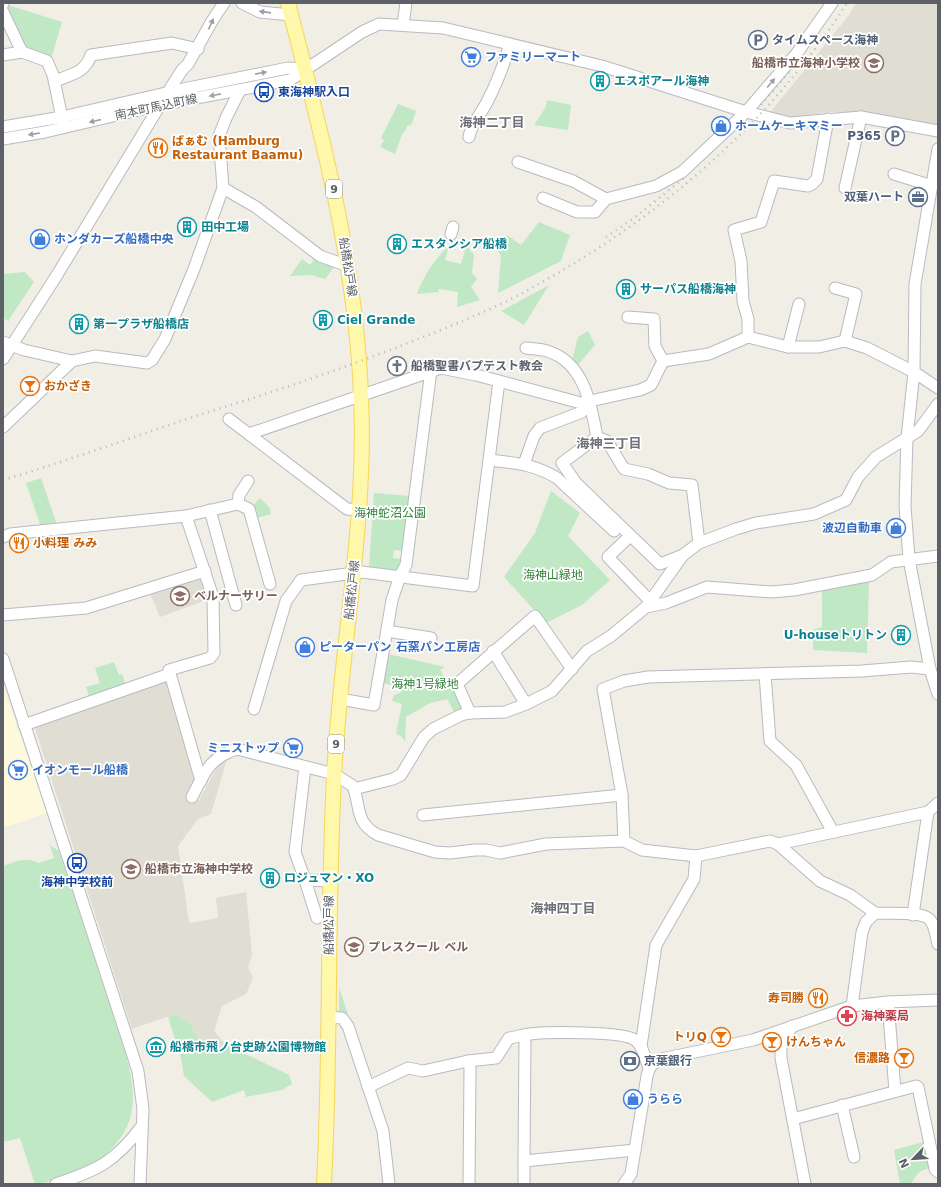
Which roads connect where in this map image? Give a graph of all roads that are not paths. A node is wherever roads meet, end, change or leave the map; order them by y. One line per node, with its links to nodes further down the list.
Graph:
1 (224, 3): 9 (street, one-way to 1)
2 (242, 3): 5 (street, one-way to 2)
3 (406, 3): 7 (street)
4 (832, 3): 17 (street, one-way to 4)
5 (289, 9): 12 (main road, 船橋松戸線 / 9)
6 (3, 12): 10 (street)
7 (403, 25): 8 (street); 12 (street, 南本町馬込町線)
8 (510, 44): 17 (street); 23 (street)
9 (198, 48): 13 (street); 15 (street)
10 (22, 52): 11 (street); 13 (street)
11 (3, 55)
12 (305, 69): 14 (street, 南本町馬込町線); 15 (street, 南本町馬込町線, one-way to 12); 33 (main road, 船橋松戸線 / 9)
13 (55, 81): 20 (street)
14 (240, 90): 16 (street, 南本町馬込町線, one-way to 16); 29 (street)
15 (168, 92): 16 (street); 20 (street, 南本町馬込町線)
16 (160, 105): 20 (street, 南本町馬込町線, one-way to 20); 39 (street)
17 (746, 112): 19 (street); 32 (street)
18 (861, 116): 19 (street); 22 (street); 30 (street)
19 (828, 118): 37 (street)
20 (63, 123): 21 (street, 南本町馬込町線); 24 (street, 南本町馬込町線, one-way to 24)
21 (3, 127)
22 (938, 130)
23 (468, 137)
24 (3, 139)
25 (938, 148): 28 (street)
26 (518, 162): 32 (street)
27 (894, 174): 28 (street)
28 (932, 186): 46 (street)
29 (223, 188): 33 (street); 43 (street)
30 (845, 188)
31 (543, 198): 32 (street)
32 (606, 199)
33 (348, 266): 49 (main road, 船橋松戸線 / 9)
34 (835, 288): 38 (street)
35 (799, 304): 40 (street)
36 (628, 317): 44 (street)
37 (748, 337): 40 (street); 44 (street)
38 (845, 341): 40 (street); 46 (street)
39 (7, 343): 42 (street); 43 (street)
40 (788, 347)
41 (526, 348): 50 (street)
42 (3, 359)
43 (72, 361): 53 (street)
44 (663, 361): 50 (street)
45 (431, 370): 47 (street); 49 (street); 72 (street)
46 (914, 372): 48 (street); 56 (street)
47 (499, 381): 50 (street); 57 (street)
48 (938, 388)
49 (361, 394): 54 (street); 62 (main road, 船橋松戸線 / 9)
50 (590, 400): 55 (street); 58 (street)
51 (938, 404): 56 (street)
52 (230, 419): 54 (street)
53 (3, 427)
54 (249, 434): 62 (street)
55 (597, 437): 65 (street); 66 (street)
56 (908, 438): 66 (street); 69 (street)
57 (489, 460): 58 (street); 72 (street)
58 (524, 464): 65 (street)
59 (248, 482): 60 (street)
60 (238, 504): 61 (street); 73 (street)
61 (210, 510): 63 (street); 75 (street)
62 (360, 510): 71 (main road, 船橋松戸線 / 9)
63 (186, 516): 64 (street); 70 (street)
64 (3, 537)
65 (628, 538): 67 (street); 74 (street)
66 (699, 543): 67 (street)
67 (683, 555): 74 (street)
68 (938, 556): 69 (street)
69 (909, 558): 74 (street); 81 (street)
70 (205, 572): 76 (street); 83 (street)
71 (354, 572): 72 (street); 86 (main road, 船橋松戸線 / 9); 88 (street)
72 (400, 576): 77 (street)
73 (270, 584)
74 (648, 604): 82 (street)
75 (236, 605)
76 (3, 615)
77 (387, 631): 78 (street); 86 (street)
78 (431, 638)
79 (493, 651): 82 (street); 87 (street); 89 (street)
80 (3, 659): 90 (street)
81 (932, 664): 84 (street); 85 (street)
82 (572, 669): 87 (street)
83 (170, 674): 90 (street); 93 (street)
84 (764, 674): 95 (street); 100 (street)
85 (938, 694)
86 (340, 699): 92 (main road, 船橋松戸線 / 9)
87 (526, 704): 89 (street)
88 (254, 709)
89 (470, 713): 94 (street)
90 (24, 725): 123 (street)
91 (305, 767): 92 (street); 93 (street); 104 (street)
92 (334, 774): 94 (street); 105 (main road, 船橋松戸線 / 9)
93 (201, 781): 96 (street)
94 (354, 789): 101 (street)
95 (622, 795): 99 (street); 101 (street)
96 (192, 797)
97 (938, 803): 98 (street)
98 (928, 812): 100 (street); 107 (street)
99 (423, 815)
100 (833, 832): 102 (street)
101 (624, 841): 103 (street)
102 (778, 844): 103 (street); 106 (street)
103 (696, 856): 116 (street)
104 (305, 880): 105 (street); 108 (street)
105 (330, 881): 113 (main road, 船橋松戸線 / 9)
106 (875, 913): 107 (street); 112 (street)
107 (913, 914): 109 (street)
108 (317, 918)
109 (938, 944)
110 (938, 1000): 111 (street)
111 (888, 1002): 112 (street); 120 (street)
112 (852, 1006): 114 (street)
113 (329, 1017): 119 (street); 130 (main road, 船橋松戸線 / 9)
114 (792, 1026): 118 (street); 122 (street)
115 (525, 1035): 116 (street); 117 (street); 126 (street)
116 (641, 1046): 118 (street)
117 (468, 1060): 119 (street); 132 (street)
118 (649, 1067): 124 (street)
119 (368, 1087): 131 (street)
120 (895, 1091): 121 (street); 127 (street)
121 (842, 1105): 122 (street); 125 (street)
122 (793, 1119): 135 (street)
123 (142, 1126): 128 (street); 129 (street)
124 (635, 1150): 126 (street); 134 (street)
125 (854, 1157)
126 (524, 1161): 133 (street)
127 (938, 1172)
128 (57, 1184)
129 (140, 1184)
130 (324, 1184)
131 (389, 1184)
132 (469, 1184)
133 (524, 1184)
134 (624, 1184)
135 (805, 1184)

